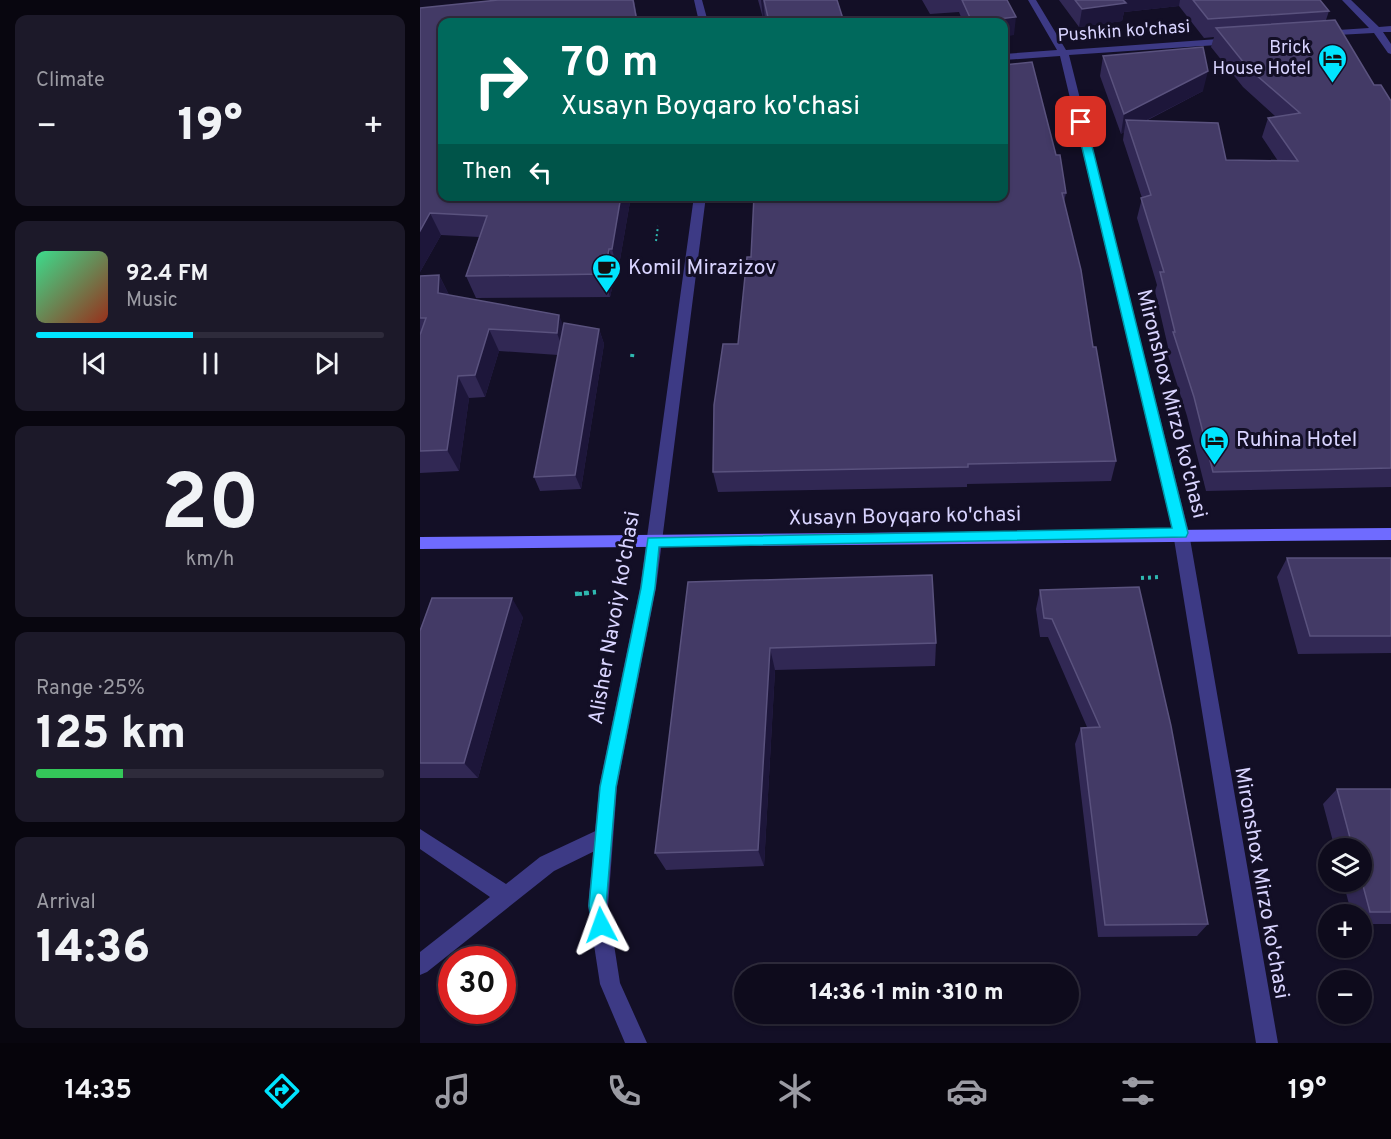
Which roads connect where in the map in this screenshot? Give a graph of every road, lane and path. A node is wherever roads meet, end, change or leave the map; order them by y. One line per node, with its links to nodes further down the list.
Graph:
1 (698, 0): 4 (street)
2 (1032, 0): 10 (street, Mironshox Mirzo ko'chasi)
3 (1346, 0): 5 (street)
4 (703, 18)
5 (1377, 30): 6 (street); 7 (street); 9 (street)
6 (1391, 30)
7 (1306, 36)
8 (1237, 41): 10 (street, Pushkin ko'chasi)
9 (1391, 51)
10 (1064, 54): 11 (street, Pushkin ko'chasi); 17 (street, Mironshox Mirzo ko'chasi)
11 (1008, 57)
12 (699, 201): 19 (street, Alisher Navoiy ko'chasi)
13 (658, 226): 14 (path)
14 (656, 241)
15 (633, 350): 16 (path)
16 (632, 357)
17 (1181, 533): 18 (main road, Xusayn Boyqaro ko'chasi); 19 (main road, Xusayn Boyqaro ko'chasi); 30 (street, Mironshox Mirzo ko'chasi)
18 (1391, 534)
19 (652, 542): 20 (main road, Xusayn Boyqaro ko'chasi); 25 (street, Alisher Navoiy ko'chasi)
20 (420, 543)
21 (1160, 577): 22 (path)
22 (1142, 578)
23 (597, 592): 24 (path)
24 (575, 594)
25 (604, 836): 27 (street); 29 (street, Alisher Navoiy ko'chasi)
26 (420, 838): 27 (street)
27 (506, 896): 28 (street)
28 (420, 965)
29 (636, 1043)
30 (1267, 1043)

